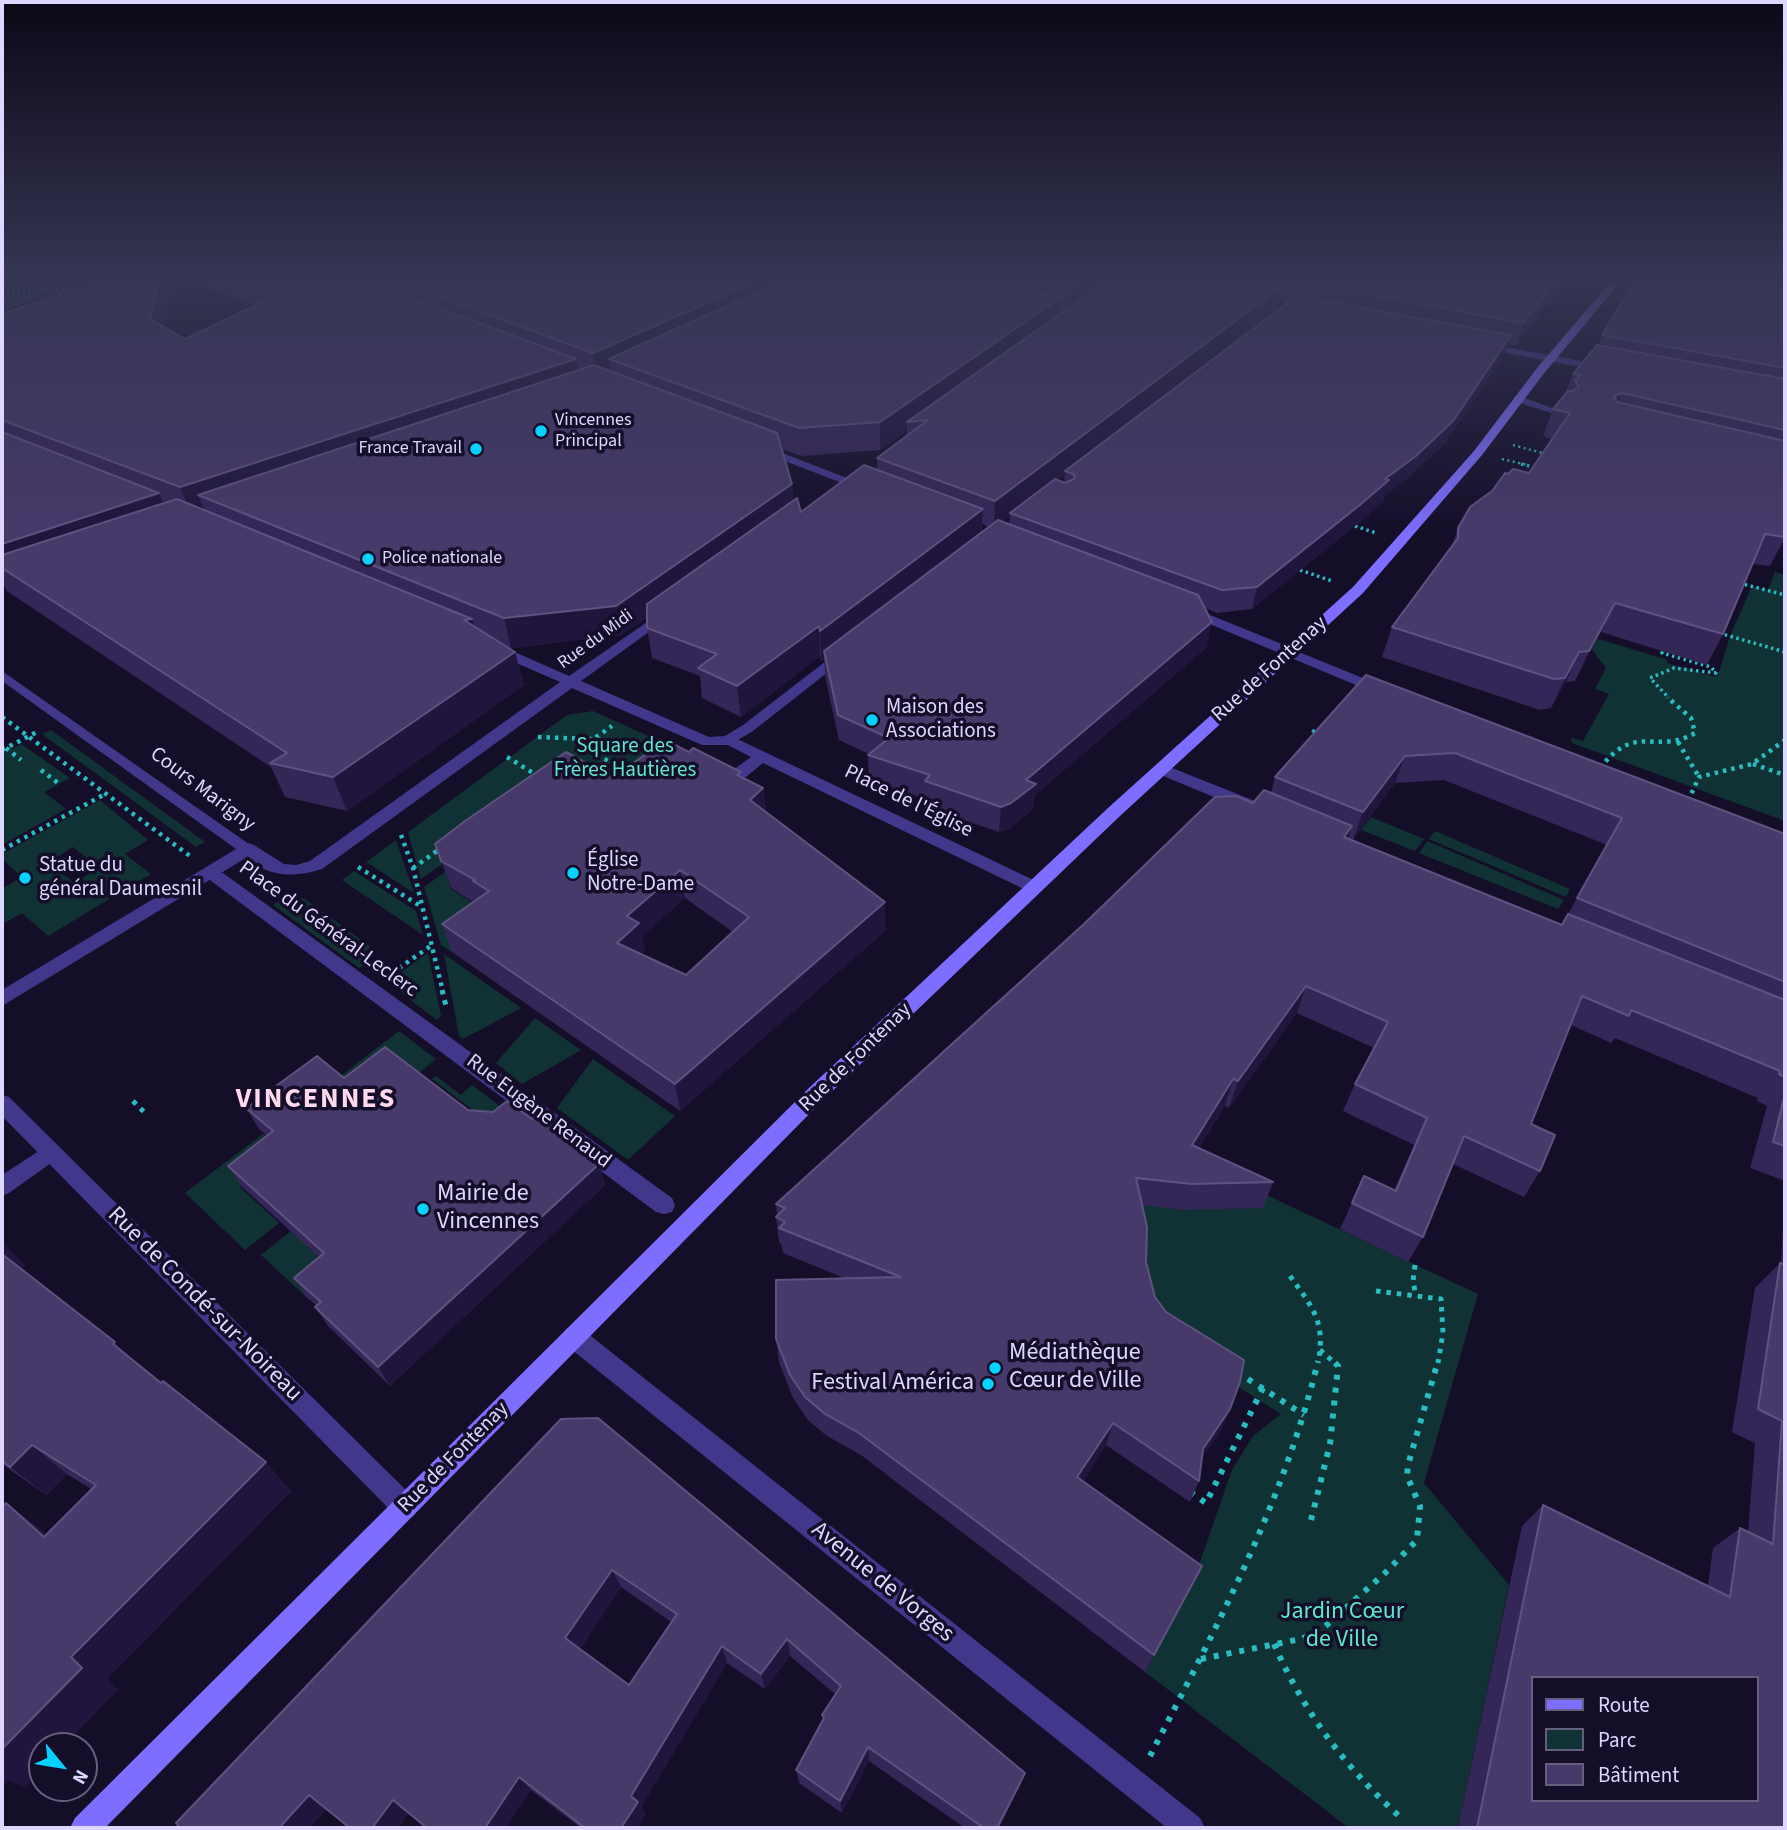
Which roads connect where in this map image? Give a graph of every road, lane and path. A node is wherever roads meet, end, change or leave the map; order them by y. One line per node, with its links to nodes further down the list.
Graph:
1 (1546, 365): 4 (main road, Rue de Fontenay)
2 (1587, 365): 3 (street)
3 (1613, 370)
4 (1520, 397): 5 (street); 6 (main road, Rue de Fontenay)
5 (1562, 408)
6 (1489, 438): 8 (path); 20 (main road, Rue de Fontenay)
7 (748, 443): 11 (street)
8 (1553, 456)
9 (1516, 463): 10 (path)
10 (1542, 470)
11 (875, 491)
12 (1730, 580): 13 (path)
13 (1785, 595)
14 (680, 603): 23 (street, Rue du Midi)
15 (1169, 603): 20 (street)
16 (1718, 632): 21 (path)
17 (478, 641): 23 (street)
18 (858, 643): 33 (street)
19 (1665, 646): 36 (path)
20 (1289, 652): 24 (street); 44 (main road, Rue de Fontenay)
21 (1785, 652)
22 (2, 675): 26 (street, Cours Marigny)
23 (572, 681): 33 (street); 58 (street, Rue du Midi)
24 (1397, 697)
25 (2, 717): 30 (path)
26 (64, 718): 30 (path); 58 (street, Cours Marigny)
27 (614, 725): 32 (path)
28 (1317, 728): 29 (path)
29 (1313, 733)
30 (28, 736): 38 (path); 53 (path)
31 (535, 737): 32 (path)
32 (594, 739): 35 (path); 37 (path)
33 (729, 740): 40 (street, Place de l'Église)
34 (1785, 740): 43 (path)
35 (649, 741)
36 (1678, 741): 46 (path); 49 (path)
37 (582, 747): 42 (path); 50 (path)
38 (4, 749): 41 (path)
39 (500, 753): 52 (path)
40 (762, 756): 48 (street); 64 (street, Place de l'Église)
41 (21, 760)
42 (561, 762)
43 (1752, 764): 47 (path); 49 (path)
44 (1162, 769): 55 (street); 64 (main road, Rue de Fontenay)
45 (41, 770): 51 (path)
46 (1598, 772)
47 (1785, 775)
48 (735, 777)
49 (1699, 777): 54 (path)
50 (627, 779)
51 (58, 783)
52 (530, 784)
53 (105, 794): 59 (path); 60 (path)
54 (1686, 805)
55 (1270, 814)
56 (399, 828): 62 (path)
57 (445, 846): 62 (path)
58 (248, 849): 68 (street, Cours Marigny)
59 (2, 850)
60 (192, 858)
61 (352, 863): 65 (path)
62 (413, 869): 65 (path)
63 (217, 877): 67 (street, Place du Général-Leclerc)
64 (1034, 887): 81 (main road, Rue de Fontenay)
65 (422, 908): 66 (path)
66 (432, 945): 67 (path); 70 (path)
67 (369, 988): 69 (street, Place du Général-Leclerc)
68 (2, 999)
69 (413, 1020): 70 (street, Rue Eugène Renaud)
70 (456, 1052): 76 (street, Rue Eugène Renaud)
71 (133, 1101): 73 (path)
72 (2, 1102): 74 (street, Rue de Condé-sur-Noireau)
73 (147, 1115)
74 (51, 1152): 75 (street); 87 (street, Rue de Condé-sur-Noireau)
75 (2, 1187)
76 (664, 1205)
77 (1415, 1265): 80 (path)
78 (1290, 1276): 82 (path)
79 (1376, 1291): 80 (path)
80 (1416, 1296): 89 (path)
81 (574, 1337): 87 (main road, Rue de Fontenay); 91 (street, Avenue de Vorges)
82 (1320, 1350): 85 (path); 88 (path)
83 (1232, 1368): 84 (path)
84 (1263, 1388): 85 (path); 86 (path)
85 (1304, 1415): 90 (path)
86 (1190, 1492)
87 (405, 1507): 93 (main road, Rue de Fontenay)
88 (1311, 1520)
89 (1274, 1644): 90 (path); 92 (path)
90 (1201, 1659): 91 (path)
91 (1136, 1785): 94 (street, Avenue de Vorges)
92 (1399, 1816)
93 (85, 1828)
94 (1189, 1828)

